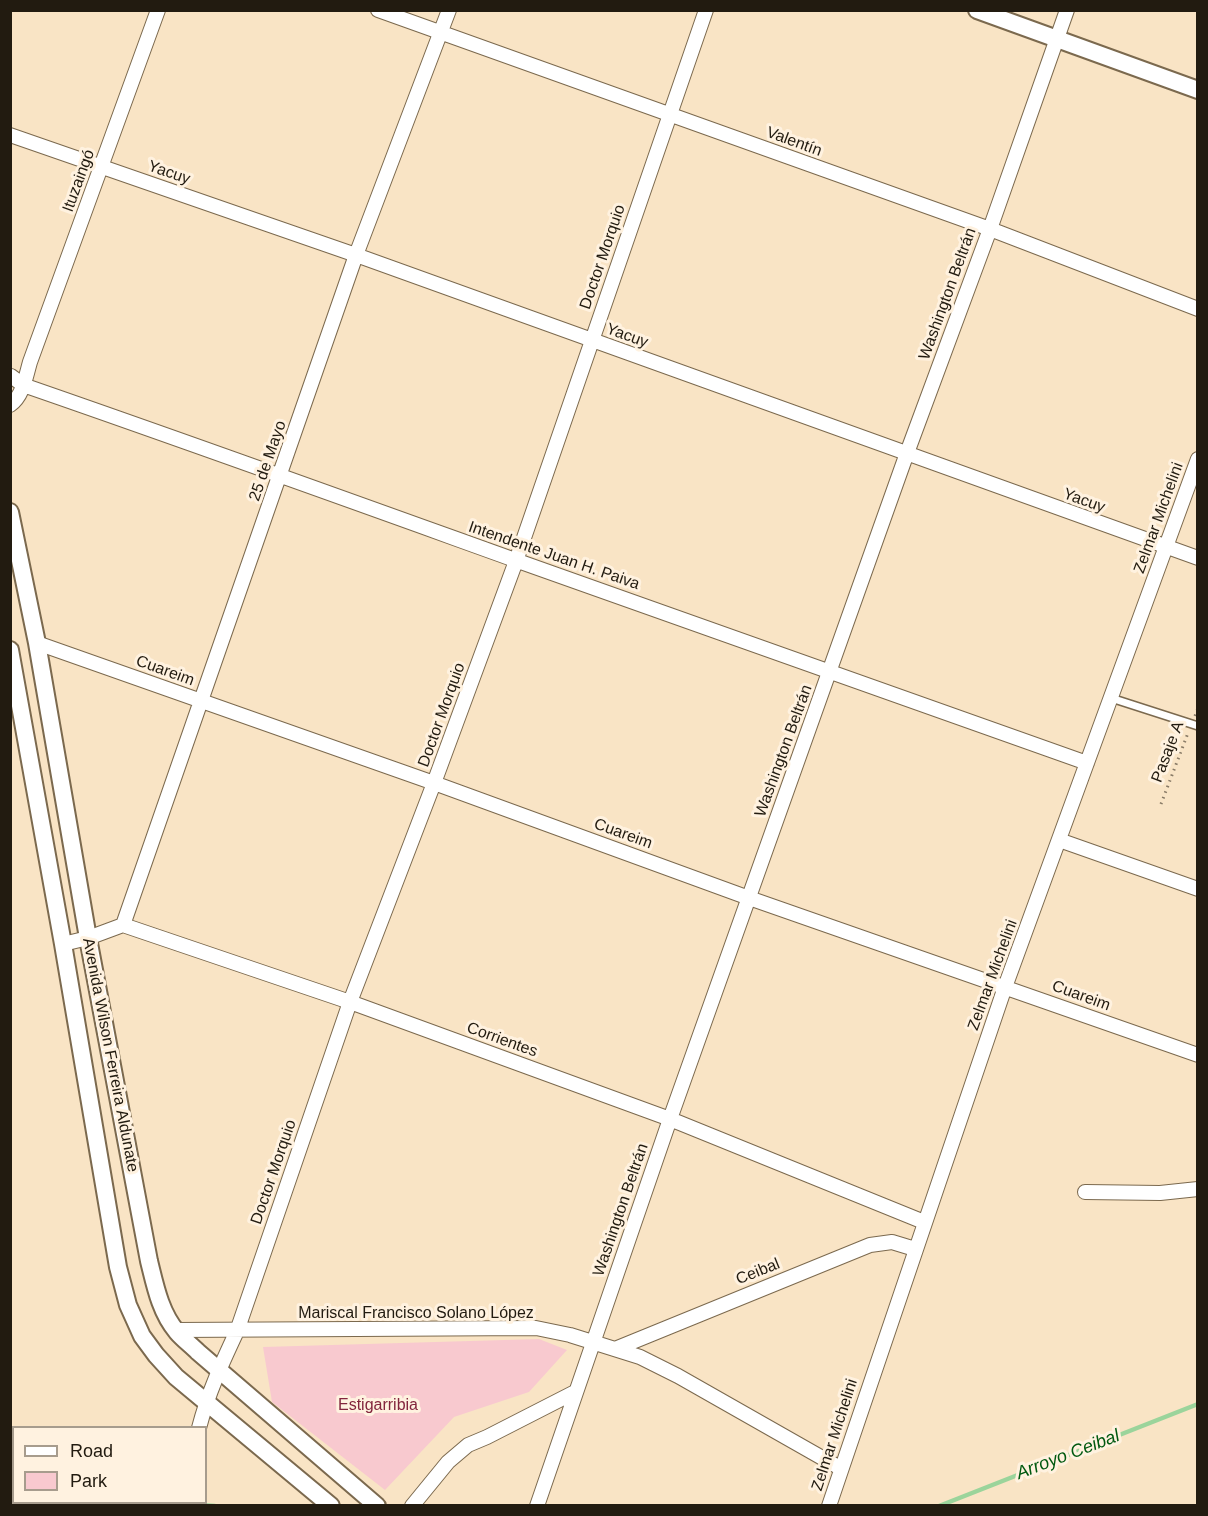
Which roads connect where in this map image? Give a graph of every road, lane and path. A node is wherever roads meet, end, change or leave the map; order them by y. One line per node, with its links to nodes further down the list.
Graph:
1 (158, 10): 12 (street, Ituzaingó)
2 (378, 10): 7 (street, Valentín)
3 (449, 10): 7 (street, 25 de Mayo)
4 (706, 10): 10 (street, Doctor Morquio)
5 (977, 10): 8 (street)
6 (1067, 10): 8 (street, Washington Beltrán)
7 (440, 32): 10 (street, Valentín); 14 (street, 25 de Mayo)
8 (1057, 39): 9 (street); 13 (street, Washington Beltrán)
9 (1197, 90)
10 (670, 116): 13 (street, Valentín); 16 (street, Doctor Morquio)
11 (10, 135): 12 (street, Yacuy)
12 (102, 168): 14 (street, Yacuy); 17 (street, Ituzaingó)
13 (990, 229): 15 (street, Valentín); 21 (street, Washington Beltrán)
14 (356, 255): 16 (street, Yacuy); 23 (street, 25 de Mayo)
15 (1197, 309)
16 (592, 341): 21 (street, Yacuy); 27 (street, Doctor Morquio)
17 (30, 362): 18 (street); 19 (street, Ituzaingó)
18 (11, 376): 19 (street, Intendente Juan H. Paiva)
19 (23, 385): 20 (street, Ituzaingó); 23 (street, Intendente Juan H. Paiva)
20 (10, 405)
21 (907, 453): 25 (street, Yacuy); 30 (street, Washington Beltrán)
22 (1197, 459): 25 (street, Zelmar Michelini)
23 (281, 474): 27 (street, Intendente Juan H. Paiva); 32 (street, 25 de Mayo)
24 (10, 512): 28 (street, Avenida Wilson Ferreira Aldunate)
25 (1165, 548): 26 (street, Yacuy); 31 (street, Zelmar Michelini)
26 (1197, 558)
27 (516, 561): 30 (street, Intendente Juan H. Paiva); 36 (street, Doctor Morquio)
28 (37, 643): 32 (street, Cuareim); 42 (street, Avenida Wilson Ferreira Aldunate)
29 (10, 650): 43 (street, Avenida Wilson Ferreira Aldunate)
30 (831, 670): 35 (street, Intendente Juan H. Paiva); 40 (street, Washington Beltrán)
31 (1111, 698): 34 (lane); 35 (street, Zelmar Michelini)
32 (200, 702): 36 (street, Cuareim); 41 (street, 25 de Mayo)
33 (1197, 708): 34 (path, Pasaje A)
34 (1195, 725): 37 (path, Pasaje A)
35 (1087, 763): 38 (street, Zelmar Michelini)
36 (434, 783): 40 (street, Cuareim); 45 (street, Doctor Morquio)
37 (1161, 804)
38 (1059, 840): 39 (street); 44 (street, Zelmar Michelini)
39 (1197, 889)
40 (749, 898): 44 (street, Cuareim); 47 (street, Washington Beltrán)
41 (123, 925): 42 (street); 45 (street, Corrientes)
42 (88, 938): 43 (street); 52 (street, Avenida Wilson Ferreira Aldunate)
43 (63, 944): 58 (street, Avenida Wilson Ferreira Aldunate)
44 (1005, 987): 46 (street, Cuareim); 50 (street, Zelmar Michelini)
45 (350, 1002): 47 (street, Corrientes); 53 (street, Doctor Morquio)
46 (1197, 1055)
47 (670, 1119): 50 (street, Corrientes); 54 (street, Washington Beltrán)
48 (1197, 1189): 49 (street)
49 (1085, 1192)
50 (924, 1222): 51 (street, Zelmar Michelini)
51 (915, 1249): 55 (street, Ceibal); 60 (street, Zelmar Michelini)
52 (176, 1330): 53 (street, Mariscal Francisco Solano López); 56 (street, Avenida Wilson Ferreira Aldunate)
53 (237, 1331): 54 (street, Mariscal Francisco Solano López); 56 (street, Doctor Morquio)
54 (593, 1342): 55 (street, Mariscal Francisco Solano López); 57 (street, Washington Beltrán)
55 (615, 1349): 60 (street, Mariscal Francisco Solano López)
56 (218, 1370): 58 (street, Doctor Morquio); 63 (street, Avenida Wilson Ferreira Aldunate)
57 (575, 1392): 64 (street); 65 (street, Washington Beltrán)
58 (206, 1402): 59 (street, Doctor Morquio); 62 (street, Avenida Wilson Ferreira Aldunate)
59 (200, 1426)
60 (840, 1468): 61 (street, Zelmar Michelini)
61 (830, 1500)
62 (332, 1506)
63 (377, 1506)
64 (412, 1506)
65 (537, 1506)

